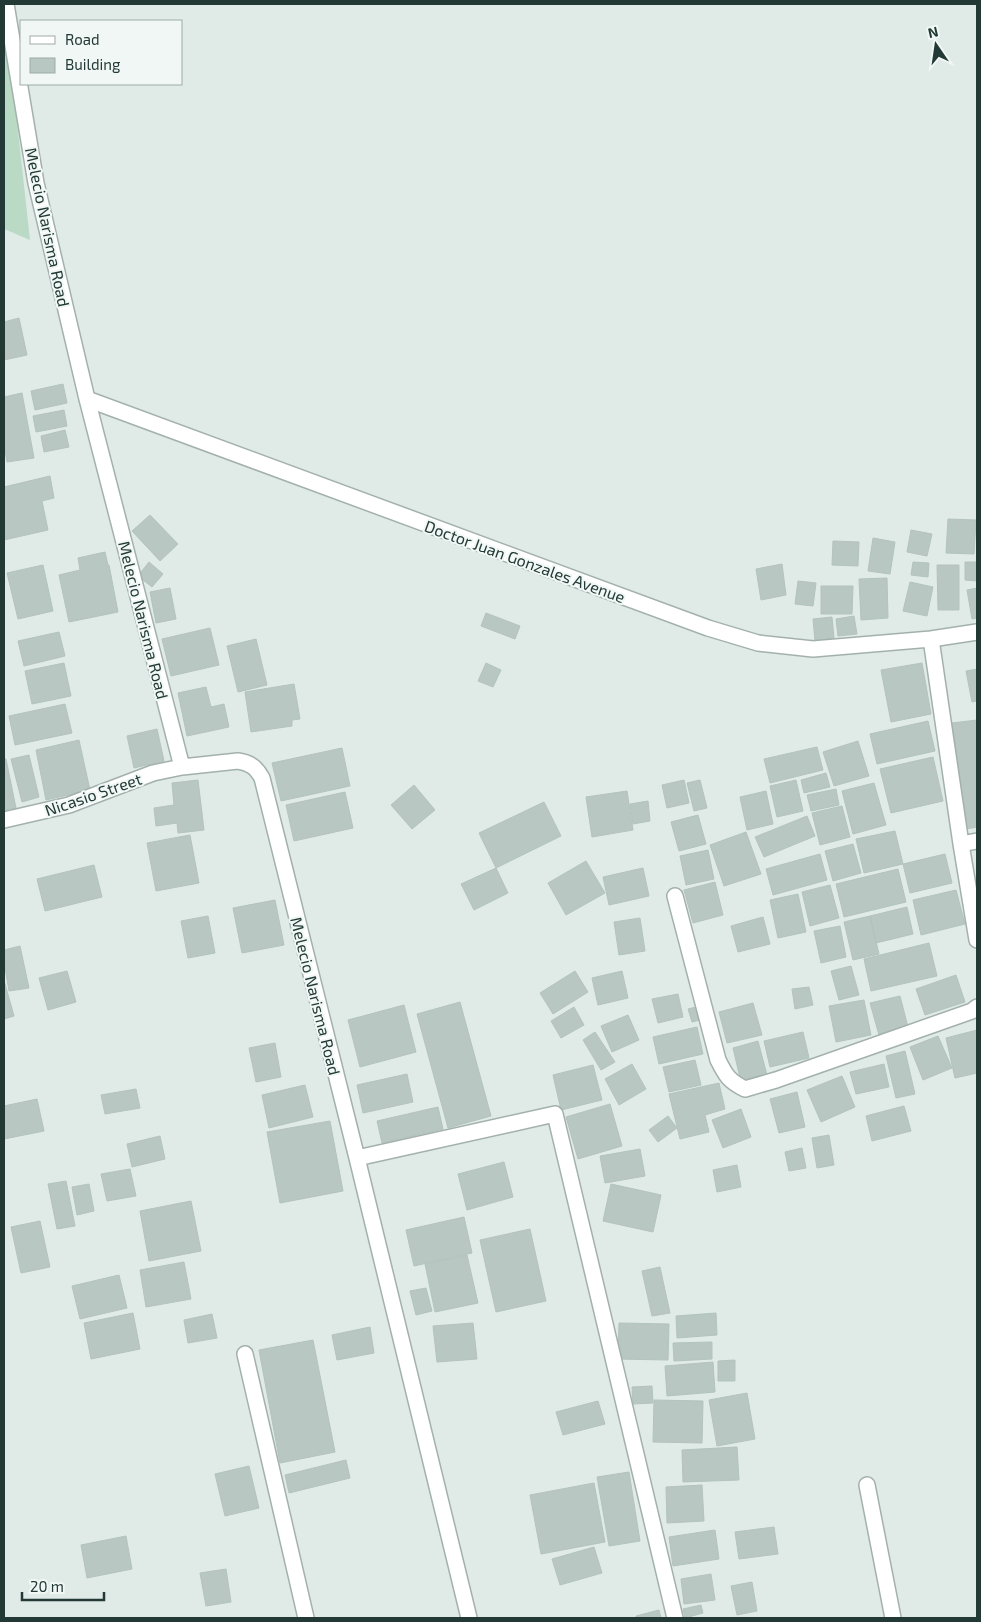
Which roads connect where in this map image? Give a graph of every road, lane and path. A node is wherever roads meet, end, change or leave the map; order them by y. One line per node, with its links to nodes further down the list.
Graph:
1 (6, 4): 2 (street, Melecio Narisma Road)
2 (87, 399): 4 (street, Doctor Juan Gonzales Avenue); 5 (street, Melecio Narisma Road)
3 (977, 632): 4 (street, Doctor Juan Gonzales Avenue)
4 (931, 639): 8 (street)
5 (182, 768): 6 (street, Nicasio Street); 12 (street, Melecio Narisma Road)
6 (4, 820)
7 (977, 841): 8 (street)
8 (961, 844): 10 (street)
9 (675, 896): 11 (street)
10 (977, 940)
11 (977, 1007)
12 (357, 1158): 16 (street); 17 (street)
13 (245, 1354): 15 (street)
14 (867, 1485): 18 (street)
15 (306, 1618)
16 (469, 1618)
17 (675, 1618)
18 (893, 1618)

